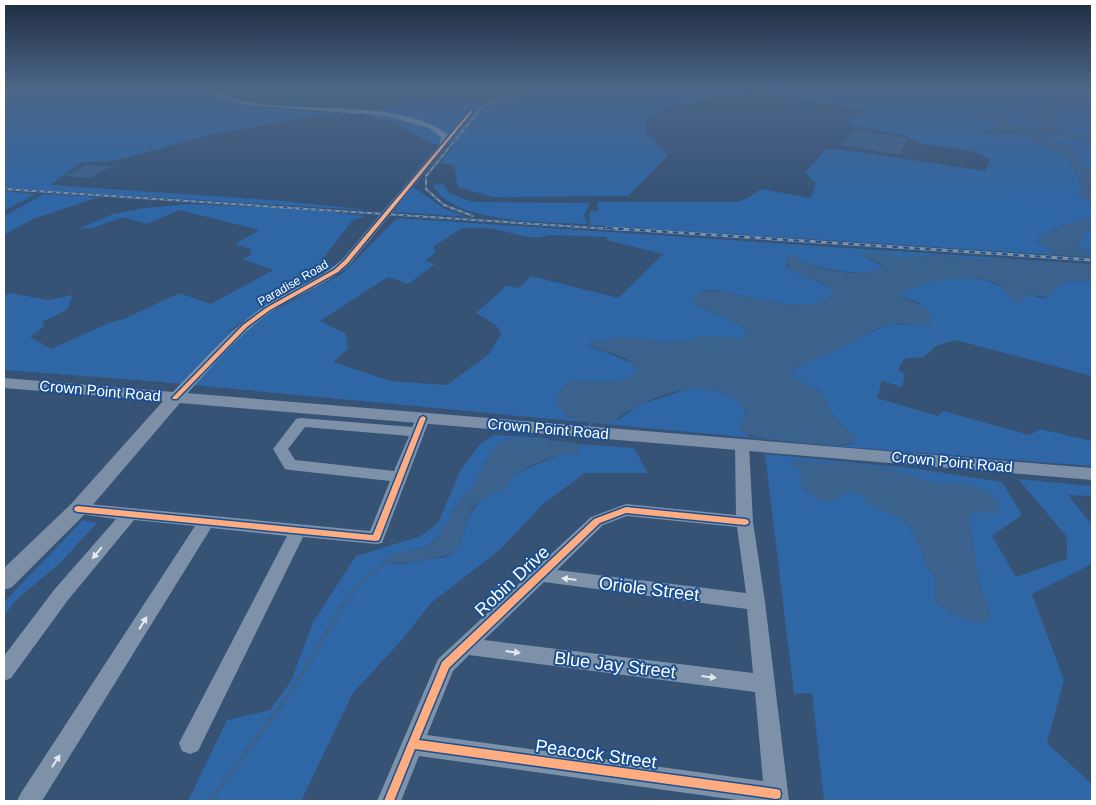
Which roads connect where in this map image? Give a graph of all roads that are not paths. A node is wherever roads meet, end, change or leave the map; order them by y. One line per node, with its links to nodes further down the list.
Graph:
1 (432, 126): 3 (street)
2 (460, 126): 3 (street, Paradise Road)
3 (444, 144): 5 (street, Paradise Road)
4 (4, 383): 5 (main road, Crown Point Road)
5 (175, 398): 6 (main road, Crown Point Road); 10 (main road)
6 (420, 425): 7 (main road, Crown Point Road); 9 (street); 9 (street)
7 (742, 445): 8 (main road, Crown Point Road); 12 (street)
8 (1092, 474)
9 (400, 477): 14 (street)
10 (78, 509): 11 (street); 16 (main road)
11 (128, 516): 13 (street); 19 (street, one-way to 19)
12 (745, 522): 15 (street, Robin Drive); 17 (street)
13 (206, 523): 14 (street); 24 (street, one-way to 13)
14 (297, 532): 21 (street)
15 (541, 575): 17 (street, Oriole Street, one-way to 15); 18 (street, Robin Drive)
16 (4, 581)
17 (756, 602): 20 (street)
18 (464, 646): 20 (street, Blue Jay Street, one-way to 20); 22 (street, Robin Drive)
19 (4, 672)
20 (765, 684): 23 (street)
21 (190, 743)
22 (412, 744): 23 (street, Peacock Street); 25 (street, Robin Drive)
23 (777, 798)
24 (29, 801)
25 (389, 801)

